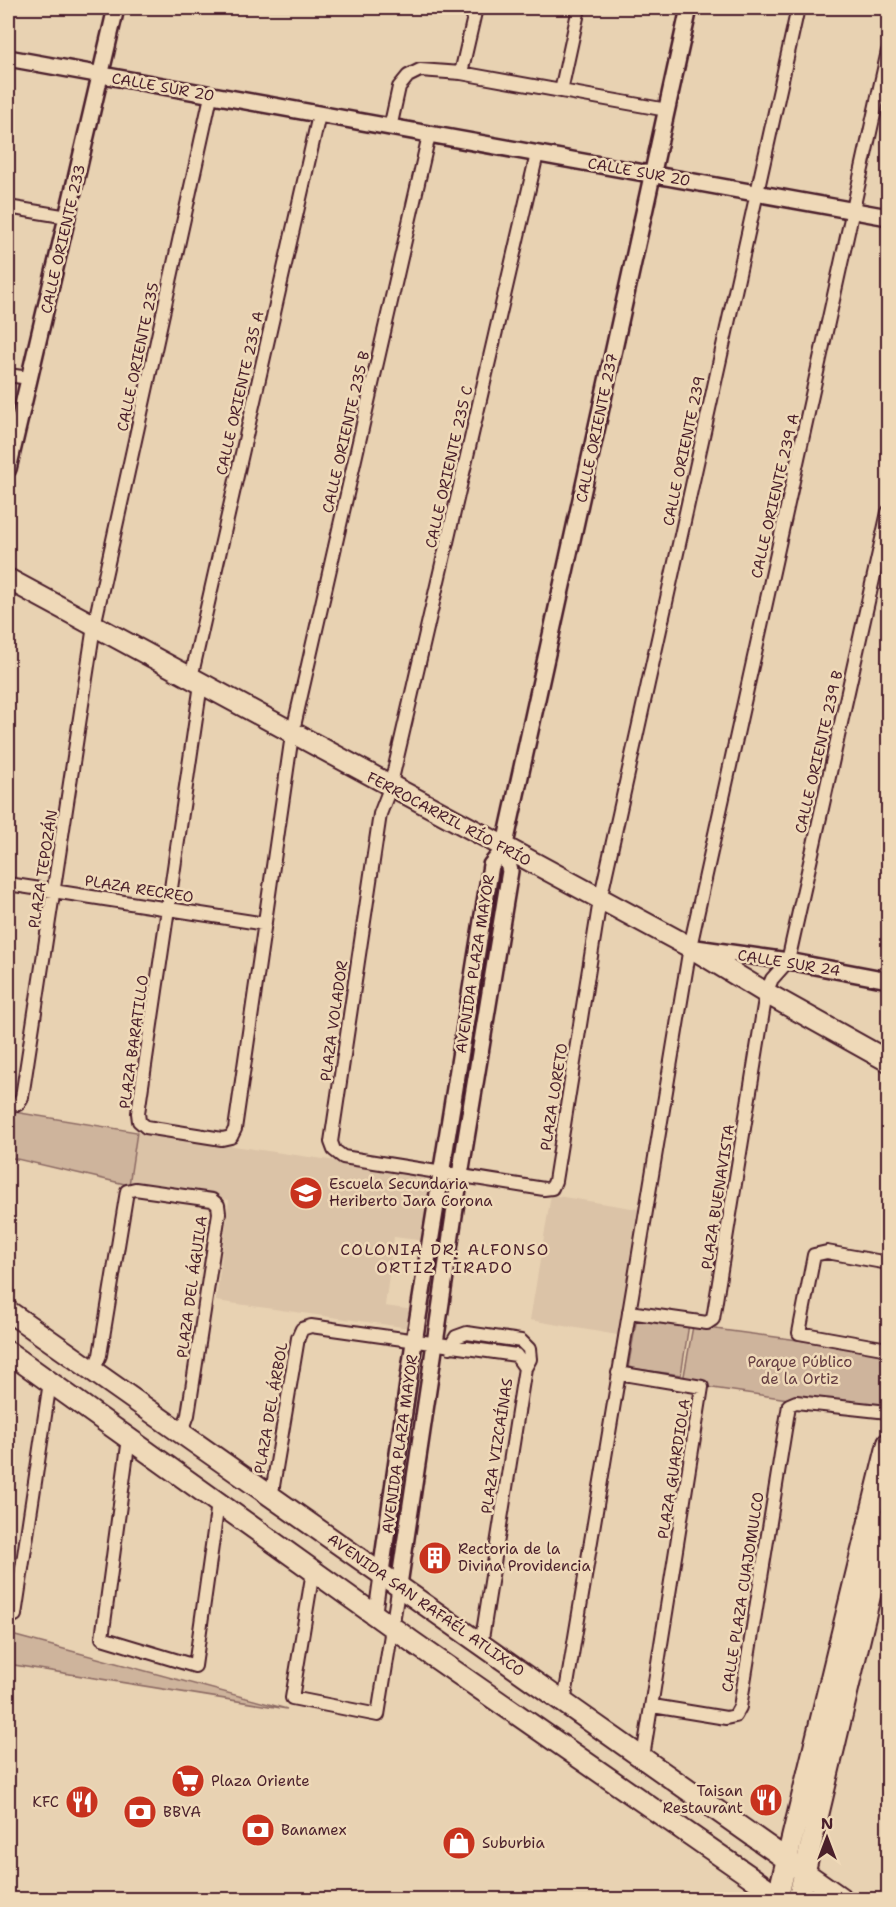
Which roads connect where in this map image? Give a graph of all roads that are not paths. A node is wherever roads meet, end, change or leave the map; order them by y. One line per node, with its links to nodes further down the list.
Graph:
1 (116, 8): 9 (street, CALLE ORIENTE 233)
2 (476, 8): 8 (street)
3 (579, 8): 10 (street)
4 (689, 8): 12 (street, CALLE ORIENTE 237)
5 (798, 8): 18 (street, CALLE ORIENTE 239)
6 (888, 51): 20 (street, CALLE ORIENTE 239 A)
7 (8, 58): 9 (street, CALLE SUR 20)
8 (461, 74): 10 (street); 14 (street)
9 (101, 75): 11 (street, CALLE SUR 20); 21 (street, CALLE ORIENTE 233)
10 (561, 91): 12 (street)
11 (211, 96): 13 (street, CALLE SUR 20); 28 (street, CALLE ORIENTE 235)
12 (667, 111): 17 (street, CALLE ORIENTE 237)
13 (319, 115): 14 (street, CALLE SUR 20); 29 (street, CALLE ORIENTE 235 A)
14 (390, 128): 15 (street, CALLE SUR 20)
15 (429, 135): 16 (street, CALLE SUR 20); 30 (street, CALLE ORIENTE 235 B)
16 (537, 154): 17 (street, CALLE SUR 20); 31 (street, CALLE ORIENTE 235 C)
17 (653, 174): 18 (street, CALLE SUR 20); 32 (street, CALLE ORIENTE 237)
18 (757, 193): 20 (street, CALLE SUR 20); 35 (street, CALLE ORIENTE 239)
19 (8, 207): 21 (street)
20 (854, 211): 22 (street, CALLE SUR 20); 38 (street, CALLE ORIENTE 239 A)
21 (68, 217): 24 (street, CALLE ORIENTE 233)
22 (888, 217)
23 (8, 375): 24 (street)
24 (29, 378): 25 (street, CALLE ORIENTE 233)
25 (8, 469)
26 (888, 512): 39 (street, CALLE ORIENTE 239 B)
27 (8, 579): 28 (main road, FERROCARRIL RÍO FRÍO)
28 (94, 626): 29 (main road, FERROCARRIL RÍO FRÍO); 34 (street, PLAZA TEPOZÁN)
29 (196, 681): 30 (main road, FERROCARRIL RÍO FRÍO); 36 (street, PLAZA BARATILLO)
30 (292, 735): 31 (main road, FERROCARRIL RÍO FRÍO); 37 (street, PLAZA BARATILLO)
31 (390, 788): 32 (main road, FERROCARRIL RÍO FRÍO); 44 (street, PLAZA VOLADOR)
32 (504, 849): 35 (main road, FERROCARRIL RÍO FRÍO); 44 (street, AVENIDA PLAZA MAYOR); 45 (street, AVENIDA PLAZA MAYOR)
33 (8, 884): 34 (street, PLAZA RECREO)
34 (55, 891): 36 (street, PLAZA RECREO); 43 (street, PLAZA TEPOZÁN)
35 (600, 900): 38 (main road, FERROCARRIL RÍO FRÍO); 45 (street, PLAZA LORETO)
36 (169, 909): 37 (street, PLAZA RECREO); 37 (street, PLAZA BARATILLO)
37 (265, 924)
38 (690, 947): 39 (street, CALLE SUR 24); 41 (main road, FERROCARRIL RÍO FRÍO); 48 (street)
39 (788, 961): 40 (street, CALLE SUR 24); 41 (street, CALLE ORIENTE 239 B)
40 (888, 979)
41 (766, 993): 42 (main road, FERROCARRIL RÍO FRÍO); 48 (street, PLAZA BUENAVISTA)
42 (888, 1061)
43 (8, 1105)
44 (442, 1172): 45 (street, PLAZA LORETO); 49 (street, AVENIDA PLAZA MAYOR)
45 (460, 1175): 50 (street, AVENIDA PLAZA MAYOR)
46 (888, 1263): 51 (street)
47 (8, 1311): 53 (main road, AVENIDA SAN RAFAÉL ATLIXCO)
48 (629, 1312): 54 (street)
49 (414, 1342): 50 (street, PLAZA VIZCAÍNAS); 60 (street, PLAZA DEL ÁRBOL); 64 (street, AVENIDA PLAZA MAYOR)
50 (443, 1346): 65 (street, AVENIDA PLAZA MAYOR); 69 (street, PLAZA VIZCAÍNAS)
51 (888, 1348)
52 (8, 1352): 55 (main road)
53 (93, 1371): 57 (main road, AVENIDA SAN RAFAÉL ATLIXCO); 57 (street, PLAZA DEL ÁGUILA)
54 (618, 1372): 70 (street); 71 (street, PLAZA GUARDIOLA)
55 (50, 1382): 58 (main road); 66 (street)
56 (888, 1412): 71 (street, CALLE PLAZA CUAJOMULCO)
57 (181, 1434): 60 (main road, AVENIDA SAN RAFAÉL ATLIXCO)
58 (129, 1438): 61 (main road); 61 (street)
59 (888, 1443): 73 (main road)
60 (271, 1498): 64 (main road, AVENIDA SAN RAFAÉL ATLIXCO)
61 (218, 1503): 63 (main road)
62 (888, 1520): 74 (main road)
63 (313, 1570): 67 (main road); 68 (street, AVENIDA PLAZA MAYOR)
64 (381, 1572): 65 (main road, AVENIDA SAN RAFAÉL ATLIXCO); 67 (street, AVENIDA PLAZA MAYOR)
65 (399, 1585): 68 (street, AVENIDA PLAZA MAYOR); 69 (main road, AVENIDA SAN RAFAÉL ATLIXCO)
66 (8, 1613)
67 (375, 1615): 68 (main road)
68 (393, 1628): 75 (main road)
69 (481, 1645): 70 (main road, AVENIDA SAN RAFAÉL ATLIXCO)
70 (564, 1703): 72 (main road, AVENIDA SAN RAFAÉL ATLIXCO)
71 (652, 1706): 72 (street, PLAZA GUARDIOLA)
72 (643, 1757): 73 (main road, AVENIDA SAN RAFAÉL ATLIXCO)
73 (788, 1861): 74 (main road, AVENIDA SAN RAFAÉL ATLIXCO); 75 (main road)
74 (805, 1874): 76 (main road); 77 (main road, AVENIDA SAN RAFAÉL ATLIXCO)
75 (780, 1898)
76 (798, 1899)
77 (844, 1899)

